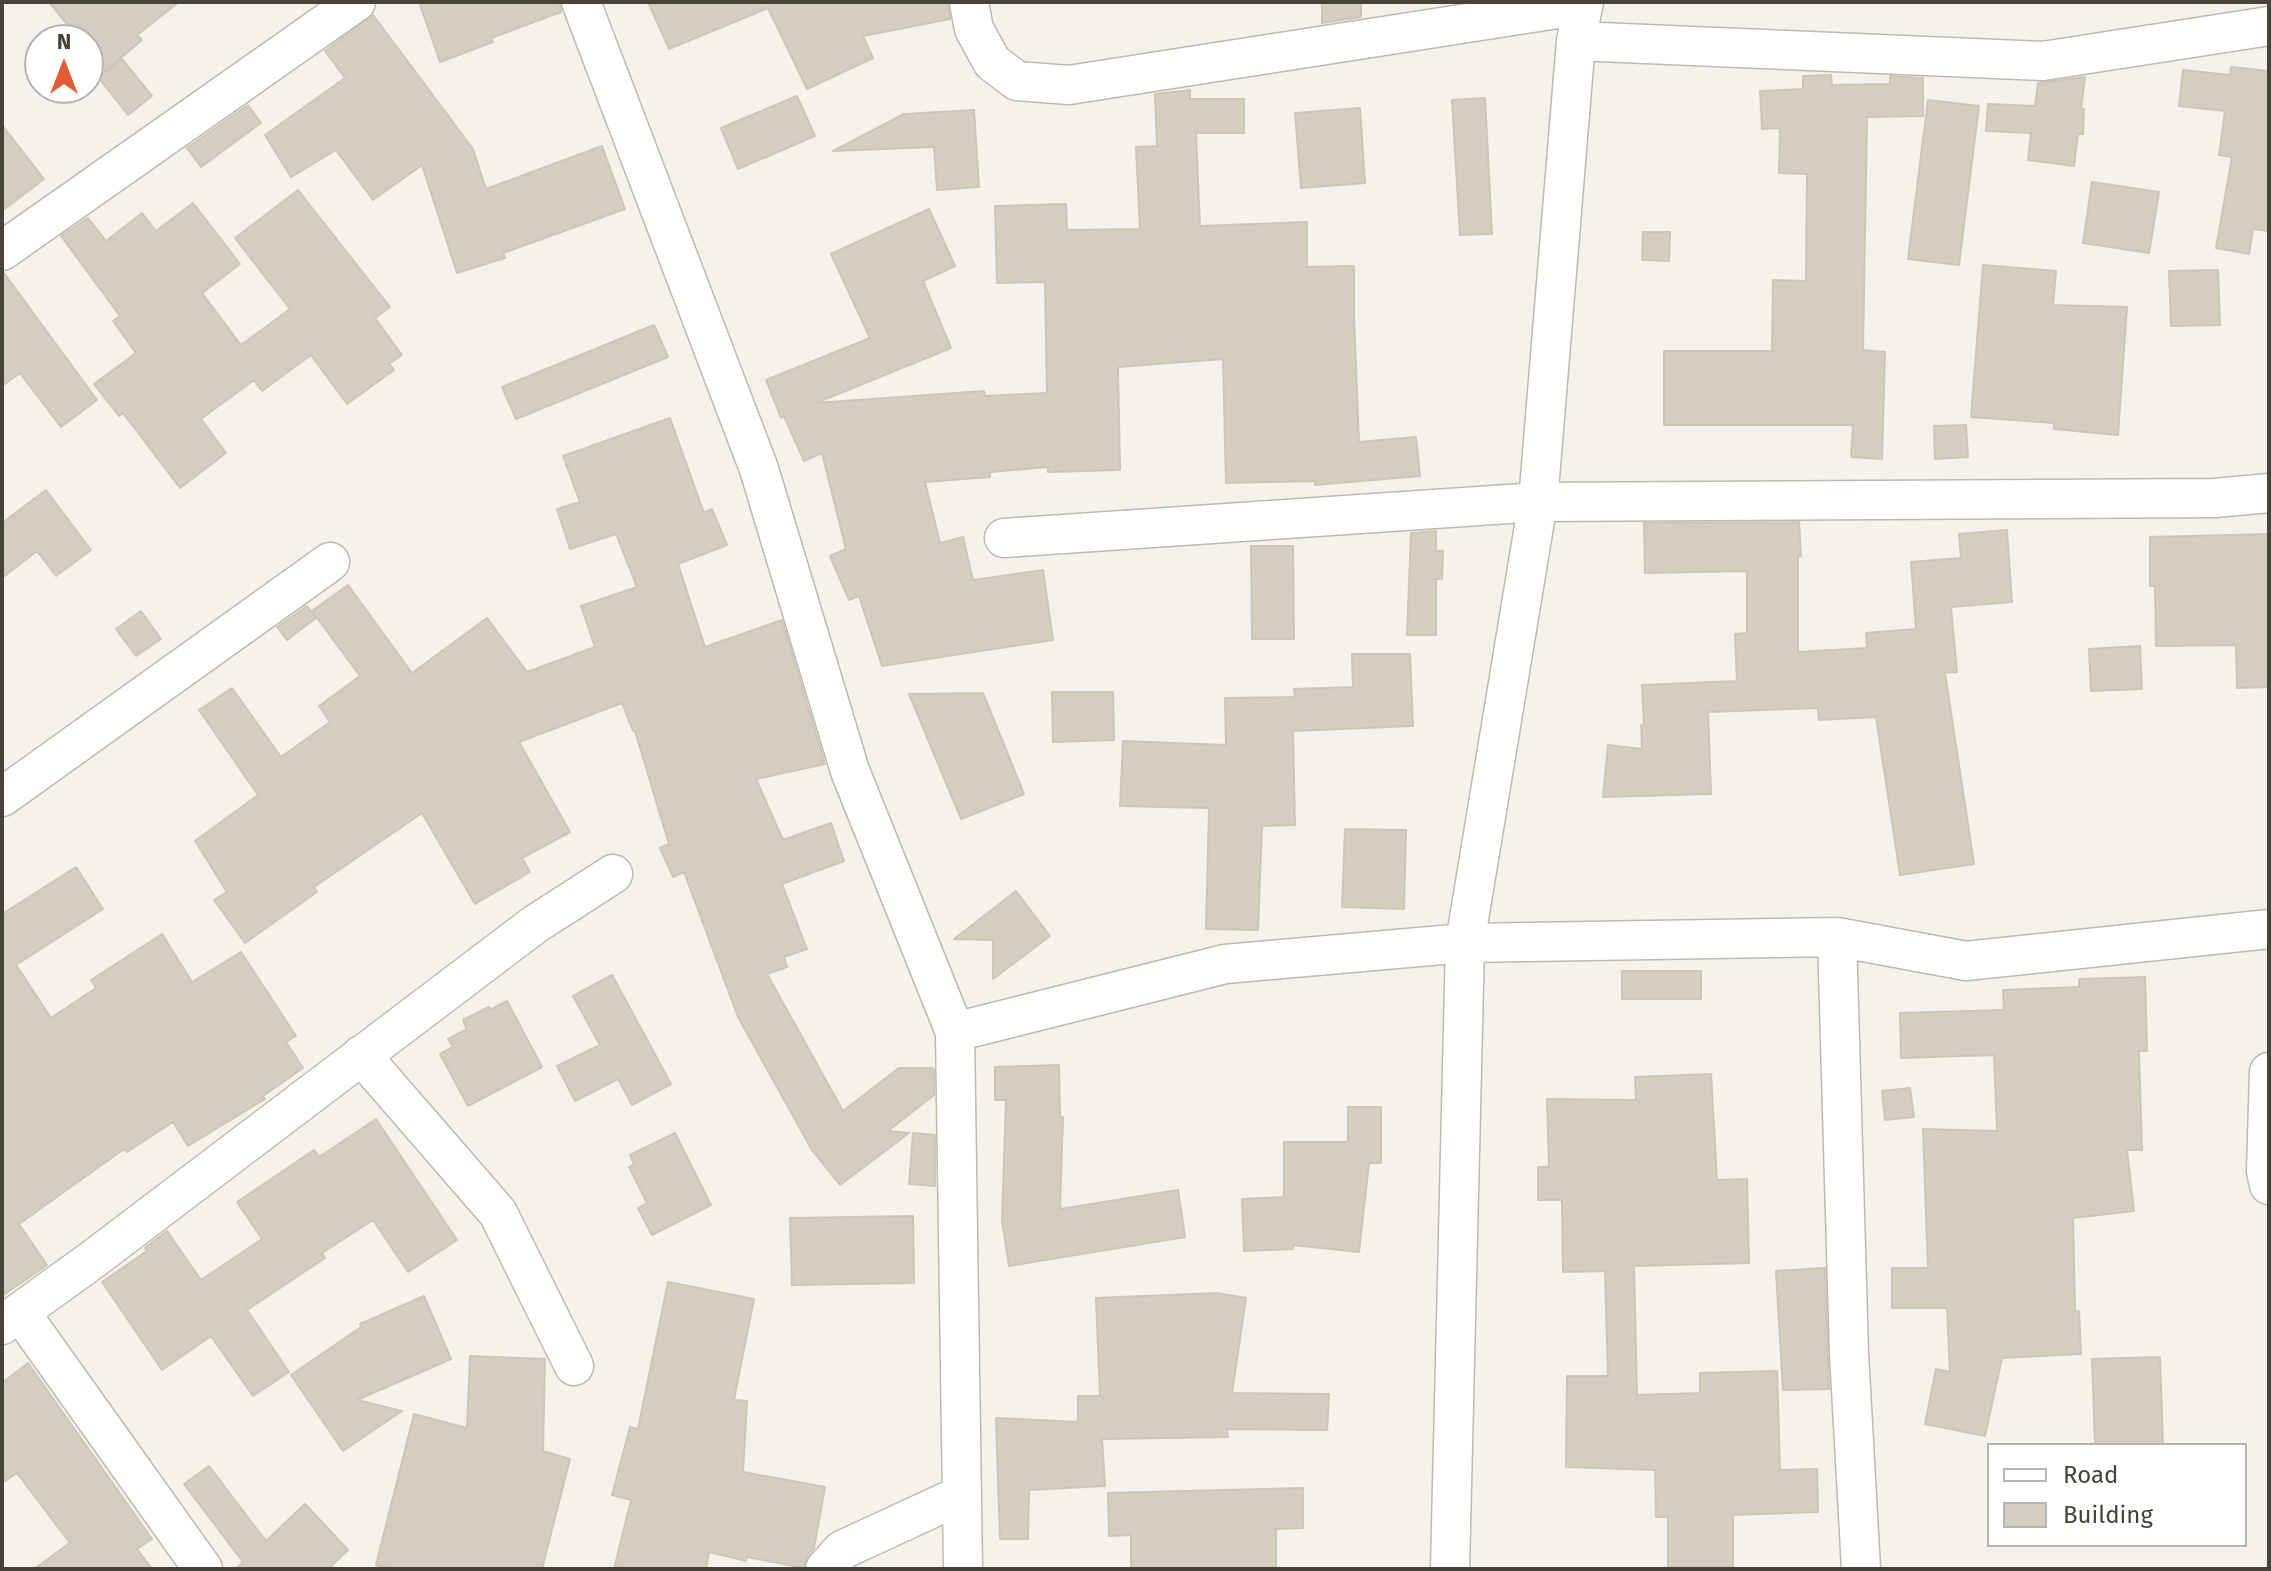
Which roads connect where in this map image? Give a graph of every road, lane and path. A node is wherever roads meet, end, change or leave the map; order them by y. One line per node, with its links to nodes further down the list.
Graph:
1 (356, 2): 6 (street)
2 (581, 2): 16 (street)
3 (969, 2): 4 (street)
4 (1581, 16): 5 (street); 8 (street)
5 (2269, 26)
6 (2, 251)
7 (2269, 493): 8 (street)
8 (1538, 502): 9 (street); 15 (street)
9 (1004, 538)
10 (330, 562): 11 (street)
11 (2, 797)
12 (613, 874): 17 (street)
13 (2269, 929): 14 (street)
14 (1837, 937): 15 (street); 27 (street)
15 (1465, 943): 16 (street); 26 (street)
16 (955, 1032): 22 (street)
17 (361, 1055): 20 (street); 21 (street)
18 (2269, 1072): 19 (street)
19 (2269, 1185)
20 (11, 1319): 23 (street)
21 (574, 1366)
22 (961, 1495): 24 (street); 25 (street)
23 (203, 1569)
24 (825, 1569)
25 (963, 1569)
26 (1450, 1569)
27 (1861, 1569)

